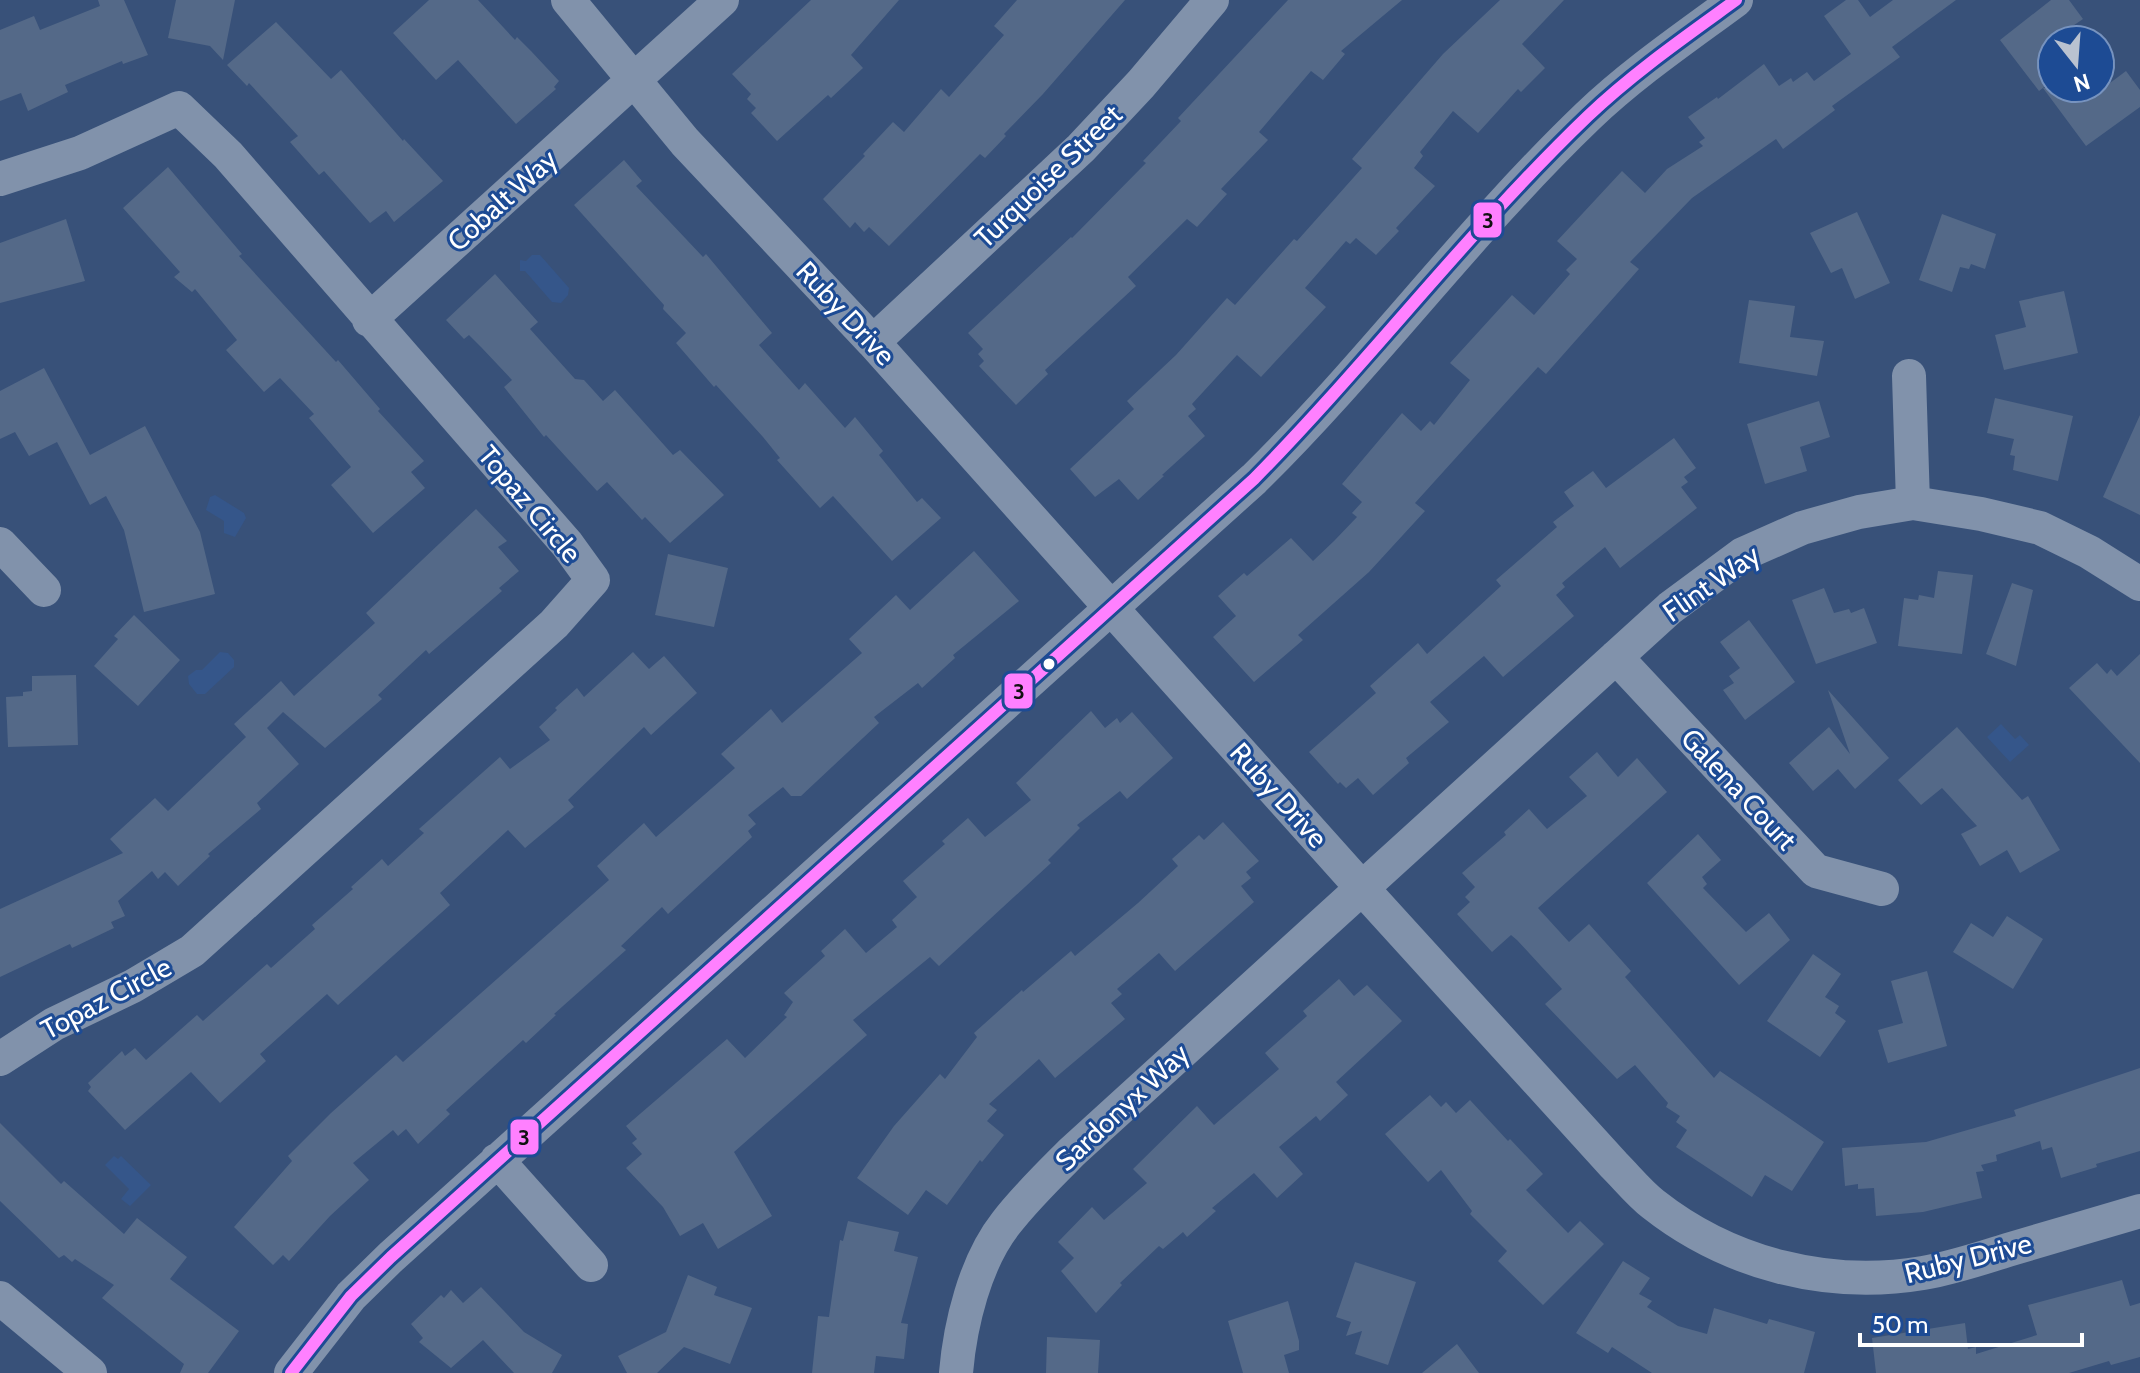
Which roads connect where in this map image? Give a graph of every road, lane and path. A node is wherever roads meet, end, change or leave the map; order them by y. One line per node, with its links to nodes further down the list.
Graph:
1 (568, 0): 5 (street, Ruby Drive)
2 (722, 0): 5 (street, Cobalt Way)
3 (1212, 0): 8 (street, Turquoise Street)
4 (1736, 0): 14 (street)
5 (635, 80): 7 (street, Cobalt Way); 8 (street, Ruby Drive)
6 (0, 179): 7 (street, Topaz Circle)
7 (369, 320): 18 (street, Topaz Circle)
8 (873, 342): 14 (street, Ruby Drive)
9 (1909, 376): 10 (street)
10 (1913, 503): 12 (street, Flint Way); 15 (street, Flint Way)
11 (0, 544): 13 (street)
12 (2140, 584)
13 (44, 590)
14 (1111, 608): 16 (street, Ruby Drive); 19 (street)
15 (1616, 657): 16 (street, Flint Way); 17 (street, Galena Court)
16 (1361, 887): 20 (street, Ruby Drive); 25 (street, Sardonyx Way)
17 (1882, 889)
18 (0, 1059)
19 (497, 1160): 21 (street); 24 (street)
20 (2140, 1211)
21 (591, 1265)
22 (0, 1298): 23 (street)
23 (90, 1373)
24 (291, 1373)
25 (956, 1373)

